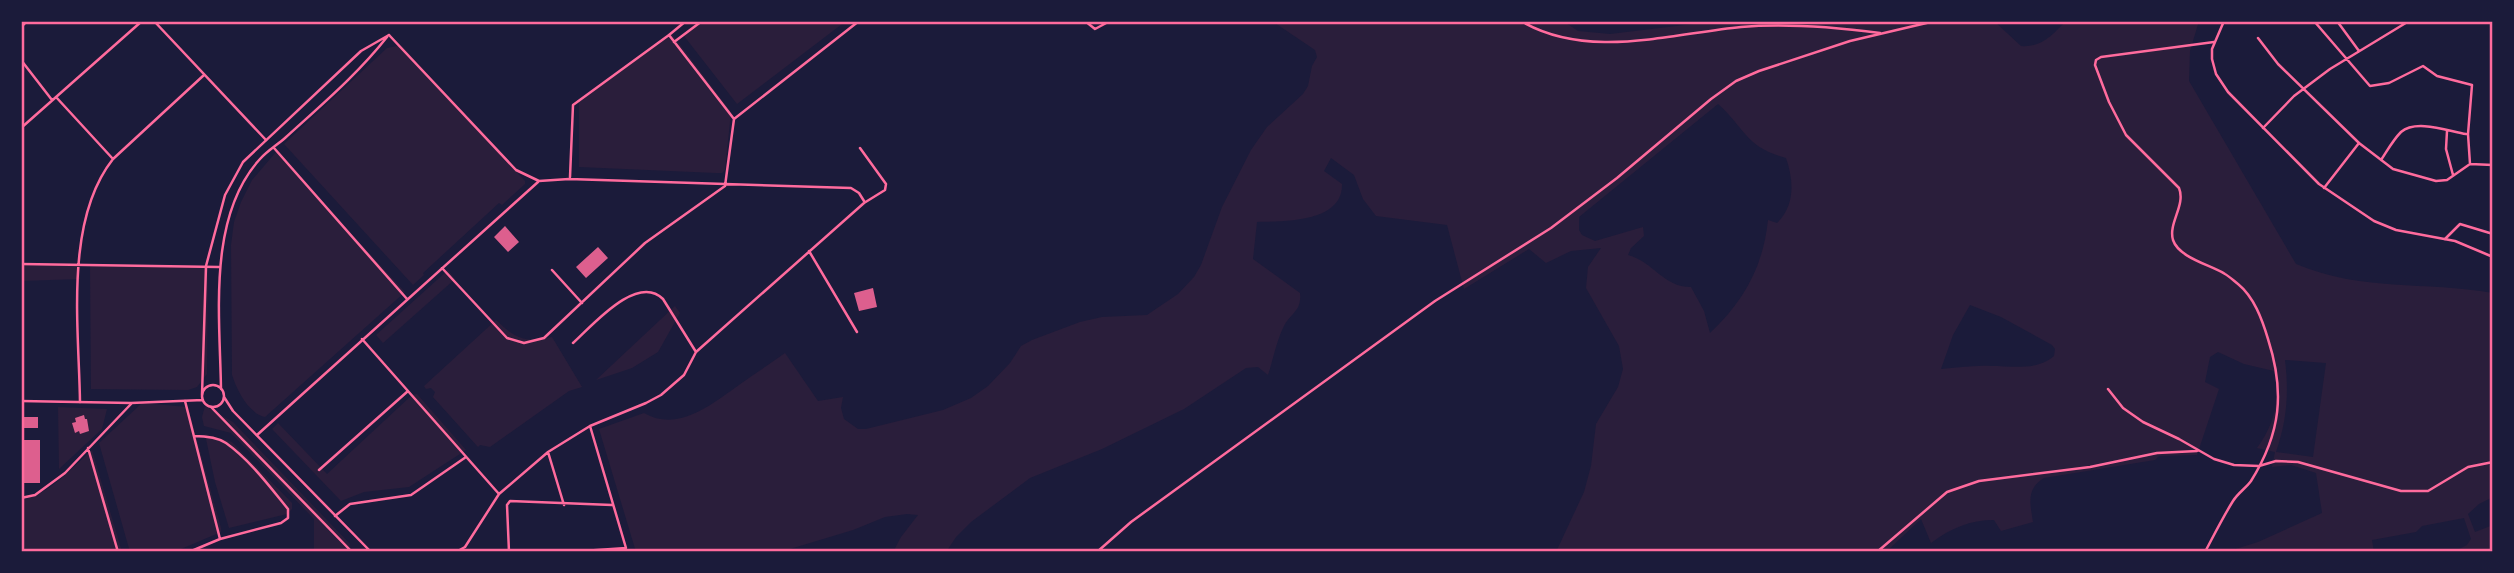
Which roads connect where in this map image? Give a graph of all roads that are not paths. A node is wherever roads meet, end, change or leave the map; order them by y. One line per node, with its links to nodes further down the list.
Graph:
1 (27, 21): 15 (street)
2 (142, 21): 27 (street)
3 (154, 21): 25 (street)
4 (686, 21): 17 (street)
5 (702, 21): 20 (street)
6 (859, 21): 28 (street)
7 (1086, 21): 8 (street)
8 (1110, 21)
9 (1521, 21): 16 (street)
10 (1935, 21): 16 (street)
11 (2224, 21): 21 (street)
12 (2314, 21): 24 (street)
13 (2337, 21): 22 (street)
14 (2409, 21): 22 (street)
15 (21, 27)
16 (1880, 33): 96 (street)
17 (669, 34): 20 (street); 42 (street)
18 (389, 35): 33 (street); 35 (street); 43 (street)
19 (2258, 38): 26 (street)
20 (674, 42): 28 (street)
21 (2214, 42): 30 (street); 81 (street)
22 (2359, 51): 24 (street)
23 (21, 60): 27 (street)
24 (2345, 60): 26 (street); 32 (street)
25 (204, 75): 33 (street); 37 (street)
26 (2304, 89): 30 (street); 34 (street)
27 (54, 98): 29 (street); 37 (street)
28 (734, 119): 44 (street)
29 (21, 128)
30 (2263, 128): 45 (street)
31 (2447, 131): 32 (street); 38 (street); 41 (street)
32 (2468, 134): 39 (street)
33 (266, 140): 53 (street)
34 (2359, 143): 38 (street); 45 (street)
35 (274, 148): 54 (street); 57 (street)
36 (860, 148): 46 (street)
37 (113, 159): 52 (street)
38 (2381, 160): 41 (street)
39 (2470, 164): 40 (street); 41 (street)
40 (2493, 166)
41 (2453, 175)
42 (569, 179): 43 (street); 44 (street)
43 (539, 181): 55 (street)
44 (725, 186): 46 (street); 58 (street)
45 (2324, 188): 48 (street)
46 (864, 203): 49 (street)
47 (2493, 234): 48 (street)
48 (2445, 240): 50 (street)
49 (809, 251): 59 (street); 62 (street)
50 (2493, 257)
51 (21, 264): 52 (street)
52 (78, 264): 53 (street); 70 (street)
53 (206, 266): 54 (street); 67 (street)
54 (219, 267): 63 (street)
55 (442, 268): 57 (street); 58 (street)
56 (552, 270): 58 (street)
57 (407, 299): 60 (street)
58 (582, 303)
59 (857, 332)
60 (362, 340): 65 (street); 74 (street)
61 (573, 343): 62 (street)
62 (696, 352): 73 (street)
63 (221, 389): 66 (street); 67 (street)
64 (2108, 389): 78 (street)
65 (408, 391): 79 (street); 82 (street)
66 (224, 397): 72 (street); 74 (street)
67 (202, 398): 69 (street); 72 (street)
68 (21, 401): 70 (street)
69 (185, 401): 71 (street); 75 (street)
70 (80, 402): 71 (street)
71 (131, 403): 76 (street)
72 (211, 407): 92 (street)
73 (590, 426): 77 (street); 86 (street)
74 (257, 435): 87 (street)
75 (194, 436): 88 (street); 88 (street)
76 (88, 447): 84 (street); 90 (street)
77 (548, 452): 83 (street); 85 (street)
78 (2200, 452): 81 (street); 97 (street)
79 (467, 456): 83 (street); 87 (street)
80 (2493, 462): 81 (street)
81 (2259, 466): 98 (street)
82 (319, 470)
83 (499, 494): 89 (street)
84 (21, 498)
85 (564, 505): 86 (street); 94 (street)
86 (614, 506): 95 (street)
87 (335, 516): 93 (street)
88 (220, 539): 91 (street)
89 (458, 551)
90 (118, 552)
91 (189, 552)
92 (352, 552)
93 (371, 552)
94 (509, 552)
95 (568, 552)
96 (1097, 552)
97 (1877, 552)
98 (2205, 552)

